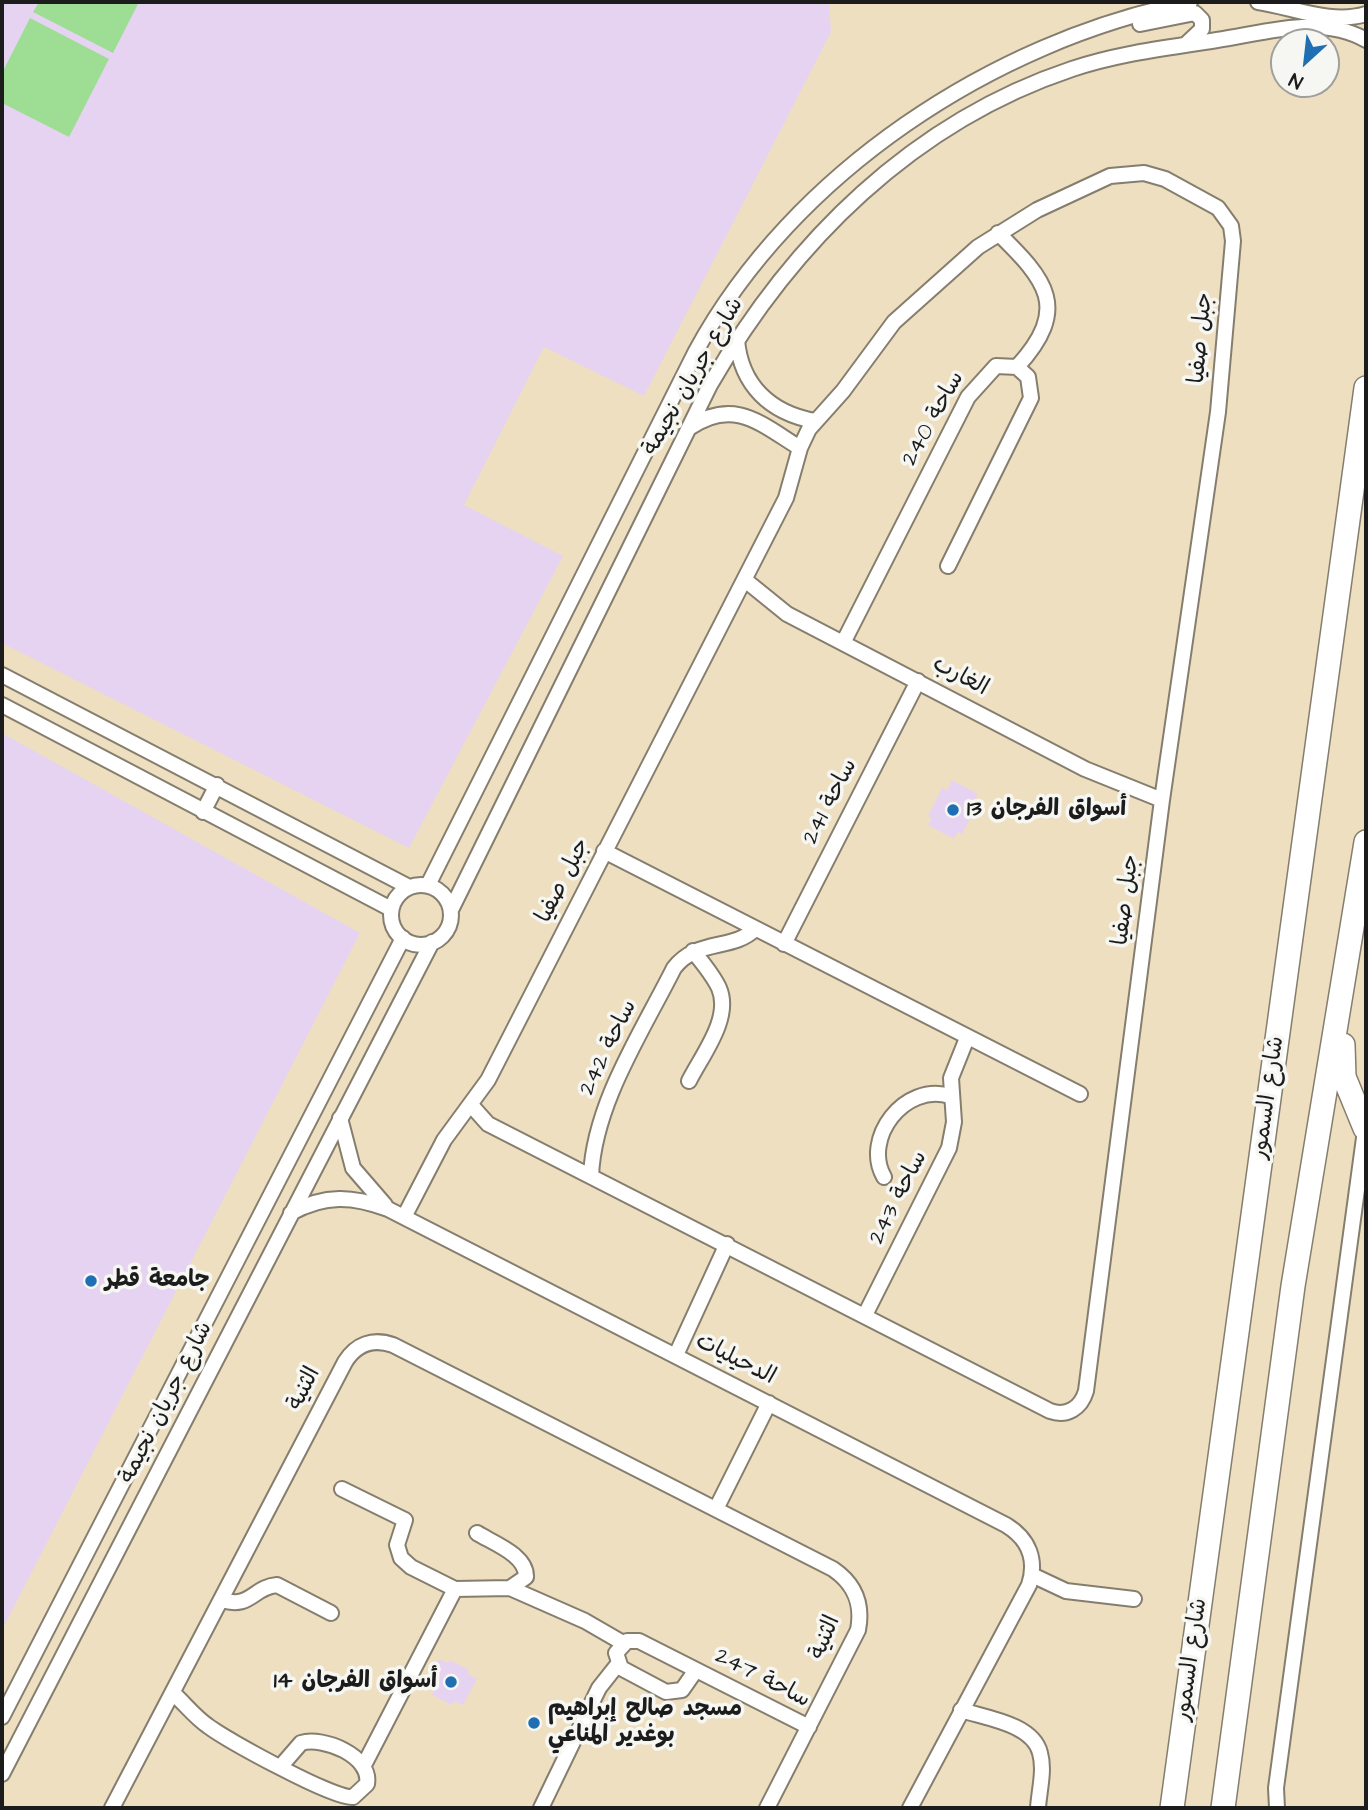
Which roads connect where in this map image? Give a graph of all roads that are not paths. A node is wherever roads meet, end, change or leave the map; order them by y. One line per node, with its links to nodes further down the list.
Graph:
1 (1190, 2): 4 (street, شارع جريان نجيمة)
2 (1258, 2): 3 (street)
3 (1366, 14)
4 (1104, 27): 6 (street); 28 (street, شارع جريان نجيمة)
5 (1366, 40): 6 (street, شارع جريان نجيمة)
6 (1184, 46): 8 (street, شارع جريان نجيمة)
7 (998, 233): 9 (street); 11 (street, جبل صفيا); 23 (street, جبل صفيا)
8 (737, 341): 11 (street); 12 (street, شارع جريان نجيمة)
9 (1017, 367): 14 (street); 16 (street, ساحة 240)
10 (1366, 388): 78 (main road, شارع السمور)
11 (815, 421): 13 (street, جبل صفيا)
12 (688, 429): 13 (street); 31 (street, شارع جريان نجيمة)
13 (800, 448): 15 (street, جبل صفيا)
14 (948, 566)
15 (745, 580): 16 (street, الغارب); 26 (street, جبل صفيا)
16 (843, 643): 18 (street, الغارب)
17 (2, 675): 19 (street)
18 (918, 681): 23 (street, الغارب); 35 (street, ساحة 241)
19 (31, 690): 21 (street); 22 (street)
20 (2, 705): 21 (street)
21 (19, 714): 24 (street)
22 (217, 785): 24 (street); 29 (street)
23 (1162, 800): 50 (street, جبل صفيا)
24 (203, 812): 30 (street)
25 (1366, 842): 27 (main road)
26 (604, 851): 32 (street); 41 (street, جبل صفيا)
27 (1361, 874): 43 (main road); 72 (main road)
28 (428, 885): 29 (street); 31 (street)
29 (409, 887): 30 (street)
30 (391, 909): 33 (street)
31 (451, 911): 34 (street)
32 (755, 929): 35 (street); 36 (street)
33 (402, 938): 34 (street); 67 (street, شارع جريان نجيمة)
34 (432, 942): 42 (street, شارع جريان نجيمة)
35 (784, 944): 37 (street)
36 (693, 951): 38 (street); 44 (street, ساحة 242)
37 (967, 1038): 39 (street); 40 (street, ساحة 243)
38 (689, 1081)
39 (1080, 1094)
40 (950, 1096): 45 (street, ساحة 243); 50 (street, ساحة 243)
41 (471, 1105): 44 (street, جبل صفيا); 48 (street, جبل صفيا)
42 (340, 1118): 46 (street, الدحيليات); 47 (street, شارع جريان نجيمة)
43 (1366, 1125): 79 (street)
44 (590, 1176): 49 (street, جبل صفيا)
45 (884, 1177)
46 (388, 1209): 47 (street, الدحيليات); 48 (street, الدحيليات)
47 (291, 1213): 71 (street, شارع جريان نجيمة)
48 (404, 1217): 51 (street, الدحيليات)
49 (727, 1244): 50 (street, جبل صفيا); 51 (street)
50 (865, 1315)
51 (676, 1354): 52 (street, الدحيليات)
52 (769, 1403): 54 (street); 56 (street, الدحيليات)
53 (342, 1489): 58 (street)
54 (716, 1509): 60 (street, الثنية); 68 (street, الثنية)
55 (477, 1533): 57 (street)
56 (1032, 1575): 59 (street); 66 (street)
57 (510, 1588): 58 (street); 62 (street)
58 (461, 1589): 69 (street)
59 (1134, 1599)
60 (222, 1600): 61 (street); 65 (street, الثنية)
61 (331, 1613)
62 (622, 1643): 63 (street); 64 (street, ساحة 247)
63 (618, 1664): 64 (street, ساحة 247); 74 (street)
64 (696, 1671): 68 (street, ساحة 247)
65 (173, 1693): 70 (street); 73 (street, الثنية)
66 (961, 1710): 76 (street); 77 (street)
67 (2, 1717)
68 (809, 1727): 75 (street, الثنية)
69 (364, 1765): 70 (street); 70 (street)
70 (281, 1766)
71 (2, 1774)
72 (1226, 1802)
73 (112, 1808)
74 (541, 1808)
75 (767, 1808)
76 (910, 1808)
77 (1038, 1808)
78 (1172, 1808)
79 (1277, 1808)

